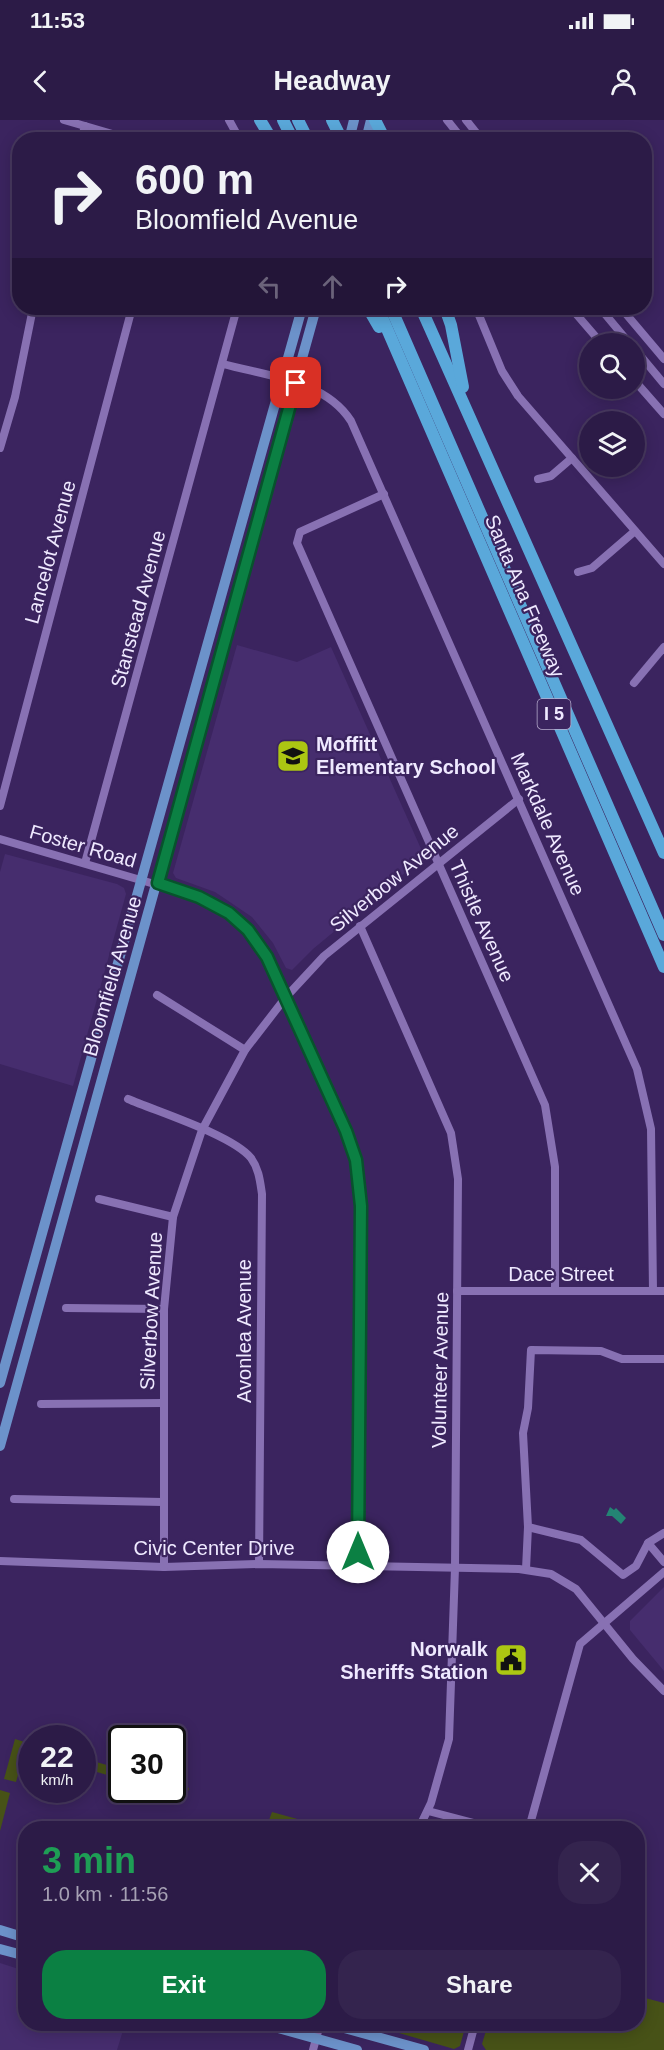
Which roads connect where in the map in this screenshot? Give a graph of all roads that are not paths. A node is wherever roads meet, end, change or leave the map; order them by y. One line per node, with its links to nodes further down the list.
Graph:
1 (64, 120): 4 (street)
2 (447, 120): 7 (street)
3 (466, 120): 8 (street)
4 (85, 126): 5 (street); 6 (street)
5 (83, 132)
6 (106, 132)
7 (457, 132)
8 (476, 132)
9 (31, 315): 35 (street)
10 (130, 315): 48 (street, Lancelot Avenue)
11 (235, 315): 27 (street, Stanstead Avenue)
12 (300, 315): 29 (main road, Bloomfield Avenue)
13 (314, 315): 30 (main road, Bloomfield Avenue)
14 (372, 315): 28 (highway)
15 (381, 315): 28 (highway, Santa Ana Freeway / I 5)
16 (395, 315): 56 (highway)
17 (424, 315): 33 (highway, Santa Ana Freeway / I 5)
18 (448, 315): 33 (highway)
19 (479, 315): 37 (street)
20 (577, 315): 23 (street)
21 (606, 315): 24 (street)
22 (627, 315): 25 (street)
23 (593, 333)
24 (621, 333)
25 (664, 359)
26 (645, 361): 31 (street)
27 (223, 364): 29 (street, Markdale Avenue); 52 (street, Stanstead Avenue)
28 (409, 377): 57 (highway, Santa Ana Freeway / I 5)
29 (282, 380): 30 (street, Markdale Avenue); 45 (main road, Bloomfield Avenue)
30 (296, 383): 39 (street, Markdale Avenue); 46 (main road, Bloomfield Avenue)
31 (664, 384)
32 (645, 392): 34 (street)
33 (466, 406): 50 (highway, Santa Ana Freeway / I 5)
34 (664, 414)
35 (3, 426): 36 (street)
36 (0, 448)
37 (572, 458): 38 (street); 40 (street)
38 (538, 479)
39 (384, 494): 47 (street, Markdale Avenue); 51 (street, Thistle Avenue)
40 (635, 531): 41 (street); 42 (street)
41 (664, 564)
42 (578, 572)
43 (664, 647): 44 (street)
44 (634, 683)
45 (169, 787): 46 (main road); 53 (main road, Bloomfield Avenue)
46 (183, 791): 54 (main road, Bloomfield Avenue)
47 (519, 799): 51 (street, Silverbow Avenue); 71 (street, Markdale Avenue)
48 (0, 806)
49 (0, 840): 52 (street, Foster Road)
50 (664, 853)
51 (438, 862): 55 (street, Silverbow Avenue); 70 (street, Thistle Avenue)
52 (86, 863): 53 (street, Foster Road)
53 (142, 879): 54 (street, Foster Road); 58 (main road, Bloomfield Avenue)
54 (158, 883): 59 (main road, Bloomfield Avenue); 61 (street, Foster Road)
55 (360, 926): 61 (street, Silverbow Avenue); 69 (street, Volunteer Avenue)
56 (664, 935)
57 (664, 967)
58 (117, 974): 59 (main road); 63 (main road, Bloomfield Avenue)
59 (130, 978): 64 (main road, Bloomfield Avenue)
60 (157, 995): 62 (street)
61 (286, 998): 62 (street, Silverbow Avenue); 90 (street, Foster Road)
62 (245, 1050): 66 (street, Silverbow Avenue)
63 (86, 1083): 64 (main road); 76 (main road, Bloomfield Avenue)
64 (99, 1087): 77 (main road, Bloomfield Avenue)
65 (128, 1099): 66 (street, Avonlea Avenue)
66 (202, 1130): 68 (street, Silverbow Avenue); 89 (street, Avonlea Avenue)
67 (99, 1199): 68 (street)
68 (173, 1217): 74 (street, Silverbow Avenue)
69 (457, 1291): 70 (street, Dace Street); 92 (street, Volunteer Avenue)
70 (555, 1291): 71 (street, Dace Street)
71 (653, 1291): 72 (street, Dace Street)
72 (664, 1291)
73 (66, 1308): 74 (street)
74 (164, 1309): 79 (street, Silverbow Avenue)
75 (664, 1359): 84 (street)
76 (6, 1362): 77 (main road); 78 (main road, Bloomfield Avenue)
77 (22, 1367): 81 (main road, Bloomfield Avenue)
78 (0, 1383)
79 (163, 1403): 80 (street); 83 (street, Silverbow Avenue)
80 (41, 1404)
81 (1, 1441)
82 (14, 1498): 83 (street)
83 (163, 1502): 91 (street, Silverbow Avenue)
84 (528, 1527): 86 (street); 93 (street)
85 (664, 1533): 86 (street)
86 (648, 1542): 88 (street)
87 (0, 1561): 91 (street, Civic Center Drive)
88 (664, 1562)
89 (259, 1564): 90 (street, Civic Center Drive); 91 (street, Civic Center Drive)
90 (358, 1565): 92 (street, Civic Center Drive)
91 (164, 1567)
92 (455, 1568): 93 (street, Civic Center Drive); 97 (street, Volunteer Avenue)
93 (526, 1569): 95 (street, Civic Center Drive)
94 (664, 1572): 95 (street)
95 (604, 1622): 96 (street, Civic Center Drive); 100 (street)
96 (664, 1691)
97 (428, 1811): 98 (street, Volunteer Avenue); 99 (street)
98 (423, 1821)
99 (466, 1821)
100 (531, 1821)
101 (0, 1930): 102 (main road)
102 (18, 1936)
103 (0, 1949): 104 (main road)
104 (18, 1954)
105 (290, 2031): 109 (main road)
106 (318, 2031): 109 (street)
107 (355, 2031): 112 (main road)
108 (473, 2031): 113 (street)
109 (317, 2038): 110 (street); 111 (main road)
110 (314, 2050)
111 (357, 2050)
112 (424, 2050)
113 (468, 2050)

